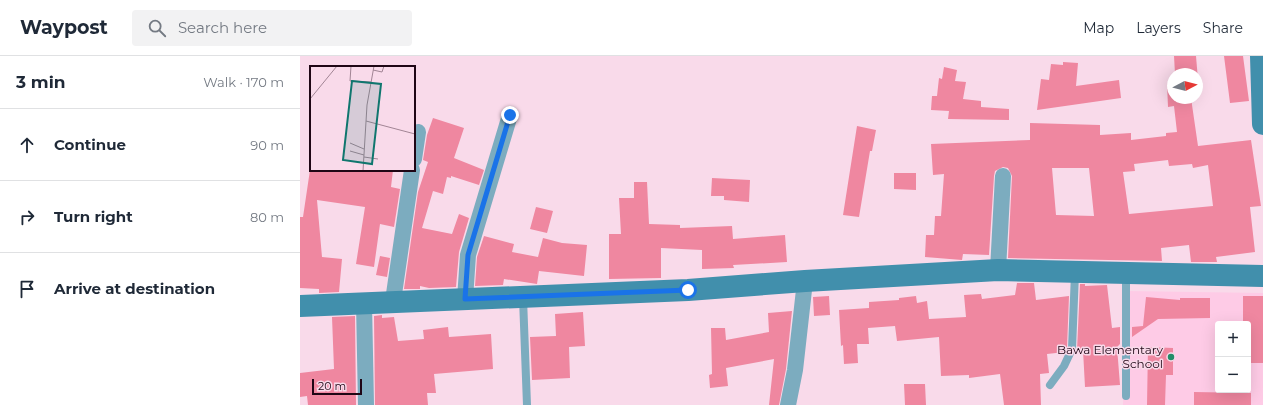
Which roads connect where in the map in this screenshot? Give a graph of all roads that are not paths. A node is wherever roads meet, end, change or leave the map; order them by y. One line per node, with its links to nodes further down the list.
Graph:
1 (1260, 56): 3 (street)
2 (510, 115): 14 (street)
3 (1263, 124)
4 (418, 132): 5 (street)
5 (415, 152)
6 (412, 171): 15 (street)
7 (1003, 176): 8 (street)
8 (998, 270): 9 (street); 12 (street)
9 (1075, 272): 10 (street); 18 (lane)
10 (1126, 272): 11 (street); 19 (lane)
11 (1263, 276)
12 (805, 281): 13 (street); 22 (street)
13 (523, 297): 14 (street); 21 (lane)
14 (465, 299): 15 (street)
15 (394, 301): 16 (street)
16 (364, 303): 17 (street); 20 (street)
17 (300, 306)
18 (1050, 385)
19 (1126, 396)
20 (366, 405)
21 (528, 405)
22 (788, 405)

